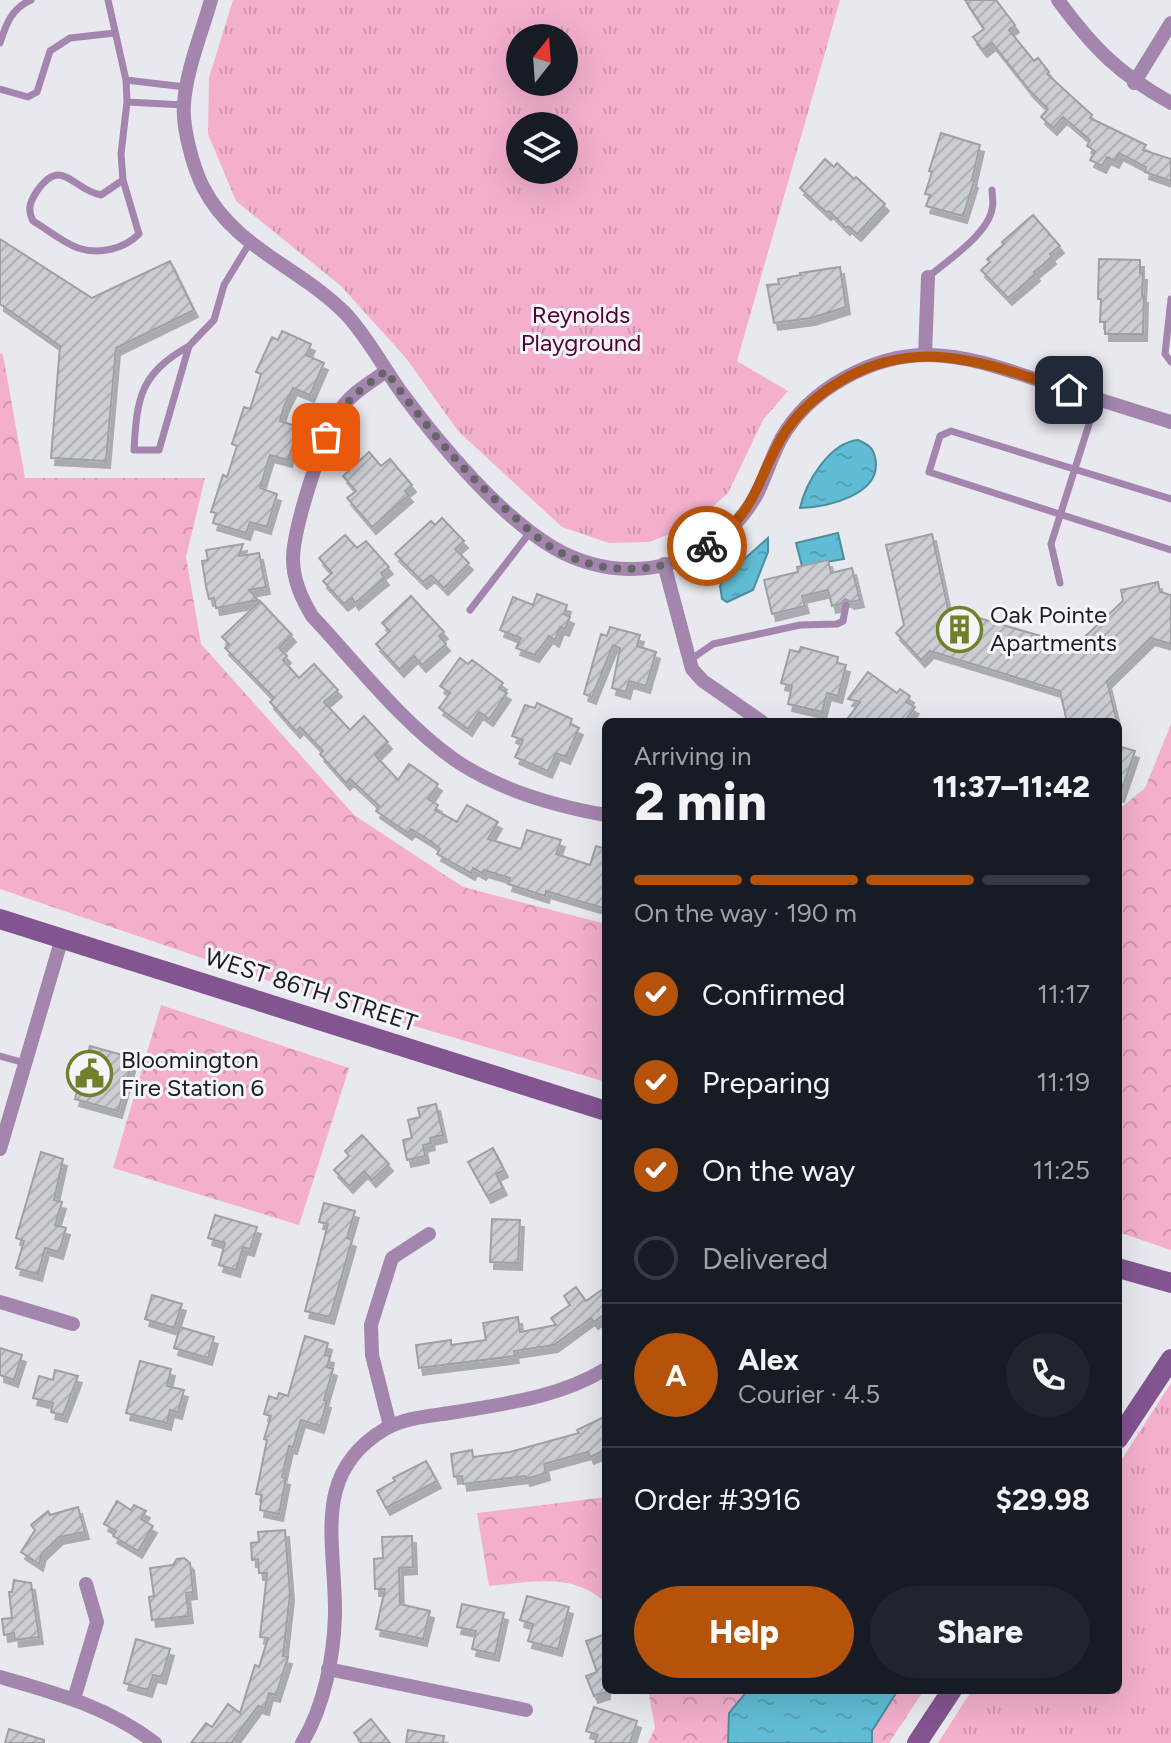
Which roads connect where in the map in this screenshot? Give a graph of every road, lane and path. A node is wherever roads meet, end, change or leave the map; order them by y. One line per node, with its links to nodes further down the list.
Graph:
1 (31, 0): 7 (lane)
2 (108, 0): 6 (lane)
3 (211, 0): 10 (street)
4 (1058, 0): 9 (street)
5 (1171, 23): 9 (street)
6 (115, 33): 8 (lane); 11 (lane)
7 (0, 43)
8 (126, 80): 10 (lane); 12 (lane)
9 (1134, 83): 13 (street)
10 (188, 87): 14 (street)
11 (0, 89)
12 (127, 102): 14 (lane); 15 (lane)
13 (1171, 103)
14 (184, 105): 17 (street)
15 (123, 180): 15 (lane)
16 (992, 190): 18 (lane)
17 (249, 244): 20 (lane); 23 (street)
18 (928, 277): 21 (street)
19 (1171, 299): 22 (lane)
20 (189, 346): 20 (lane)
21 (925, 355): 24 (street); 31 (street)
22 (1171, 362)
23 (386, 371): 29 (street); 37 (street)
24 (1097, 399): 25 (street); 26 (lane)
25 (1171, 422)
26 (1074, 469): 27 (lane); 28 (lane); 28 (lane)
27 (1171, 499)
28 (1060, 514): 30 (lane); 32 (lane)
29 (531, 531): 31 (street); 34 (lane)
30 (1171, 550)
31 (664, 564): 35 (street)
32 (1060, 583)
33 (846, 605): 35 (lane)
34 (470, 610)
35 (689, 661): 36 (street)
36 (756, 718)
37 (602, 814)
38 (0, 919): 39 (street, WEST 86TH STREET)
39 (62, 938): 41 (street); 42 (street, WEST 86TH STREET)
40 (0, 1056): 41 (lane)
41 (25, 1063): 43 (street)
42 (602, 1110)
43 (0, 1149)
44 (429, 1234): 51 (street)
45 (1122, 1269): 46 (street)
46 (1171, 1283)
47 (0, 1302): 48 (street)
48 (73, 1324)
49 (1171, 1359): 52 (street)
50 (602, 1371): 51 (street)
51 (390, 1426): 54 (street)
52 (1122, 1433)
53 (86, 1584): 57 (street)
54 (328, 1669): 58 (street); 60 (street)
55 (0, 1677): 57 (street)
56 (949, 1694): 61 (street)
57 (74, 1699): 59 (street)
58 (526, 1710)
59 (155, 1743)
60 (302, 1743)
61 (917, 1743)

